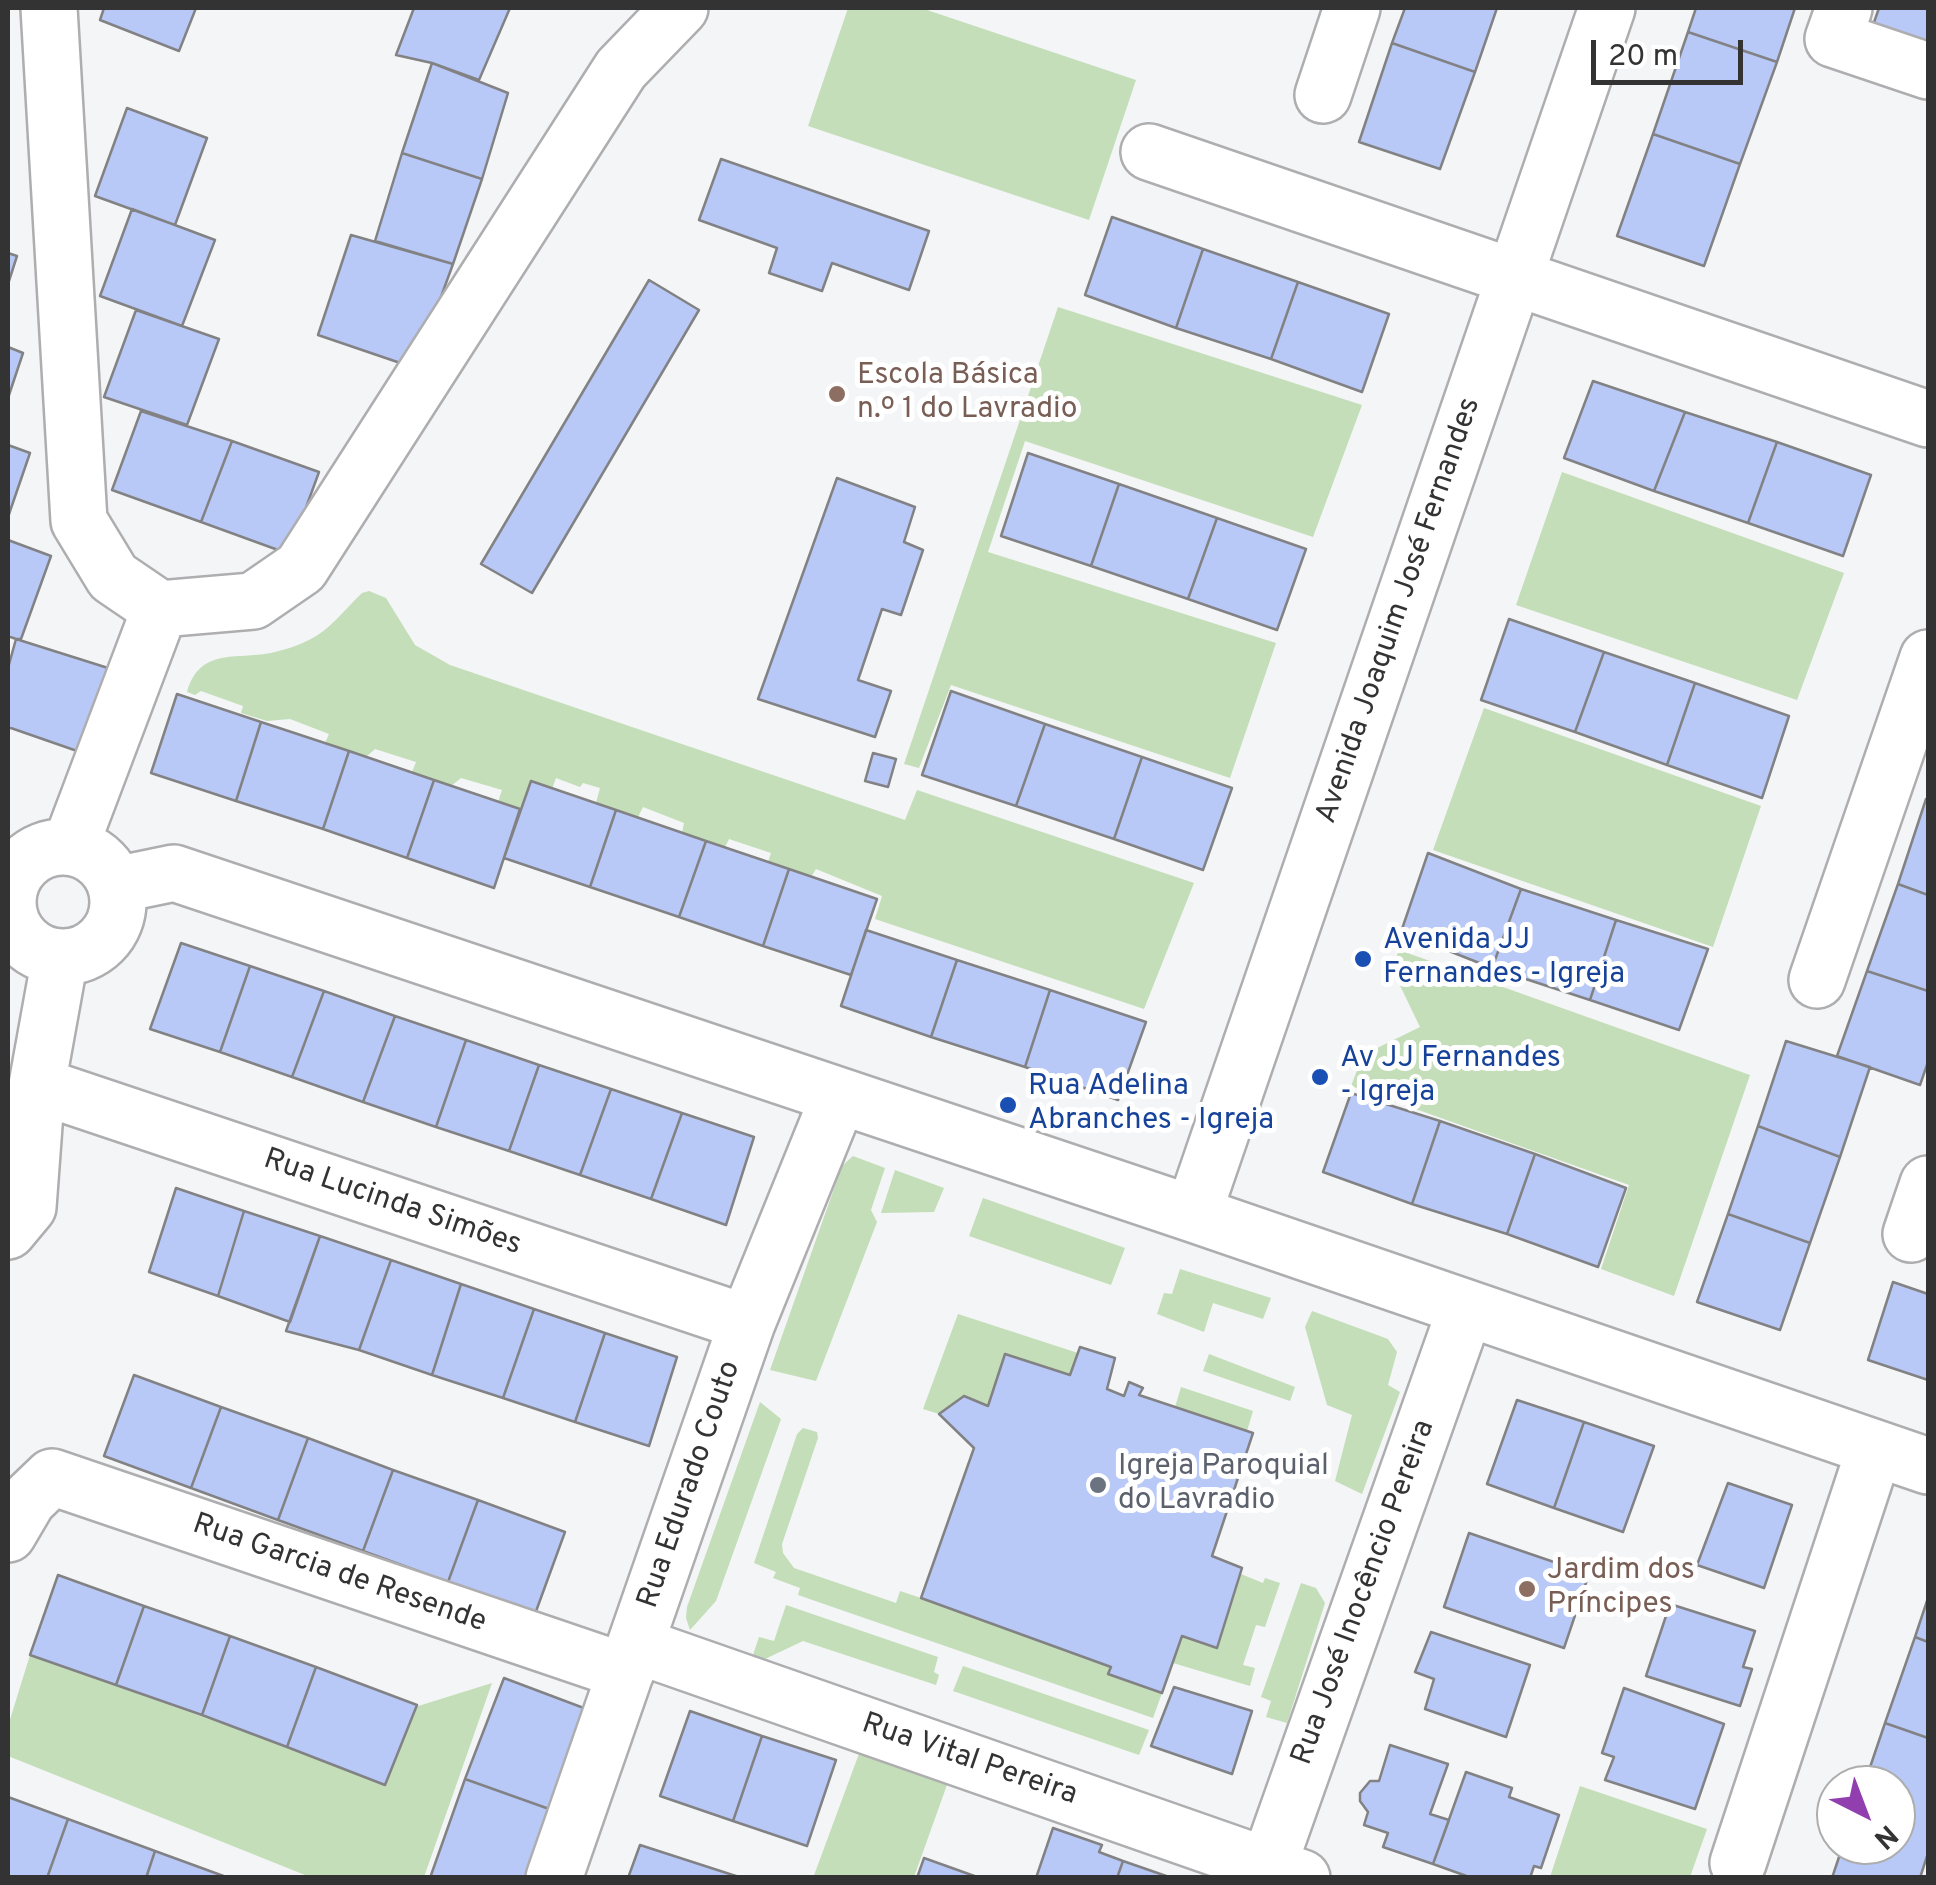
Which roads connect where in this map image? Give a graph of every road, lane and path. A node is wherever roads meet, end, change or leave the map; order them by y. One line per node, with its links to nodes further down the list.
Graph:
1 (49, 8): 11 (street)
2 (680, 8): 11 (street)
3 (1352, 8): 7 (street)
4 (1607, 8): 9 (street, Avenida Joaquim José Fernandes)
5 (1844, 8): 6 (street)
6 (1928, 72)
7 (1323, 95)
8 (1149, 152): 9 (street)
9 (1514, 277): 10 (street); 20 (street, Avenida Joaquim José Fernandes)
10 (1928, 419)
11 (160, 609): 13 (street)
12 (1928, 658): 16 (street)
13 (35, 850): 14 (street); 15 (street)
14 (116, 885): 15 (street); 18 (street)
15 (60, 958): 17 (street)
16 (1817, 980)
17 (38, 1085): 19 (street); 23 (street, Rua Lucinda Simões)
18 (839, 1096): 20 (street); 23 (street, Rua Edurado Couto)
19 (20, 1140): 21 (street)
20 (1193, 1214): 22 (street)
21 (8, 1231)
22 (1466, 1308): 24 (street); 29 (street, Rua José Inocêncio Pereira)
23 (747, 1323): 27 (street, Rua Edurado Couto)
24 (1875, 1448): 25 (street); 28 (street)
25 (1928, 1466)
26 (8, 1534): 27 (street, Rua Garcia de Resende)
27 (631, 1658): 29 (street, Rua Vital Pereira); 30 (street, Rua Edurado Couto)
28 (1738, 1862)
29 (1278, 1874)
30 (554, 1878)

